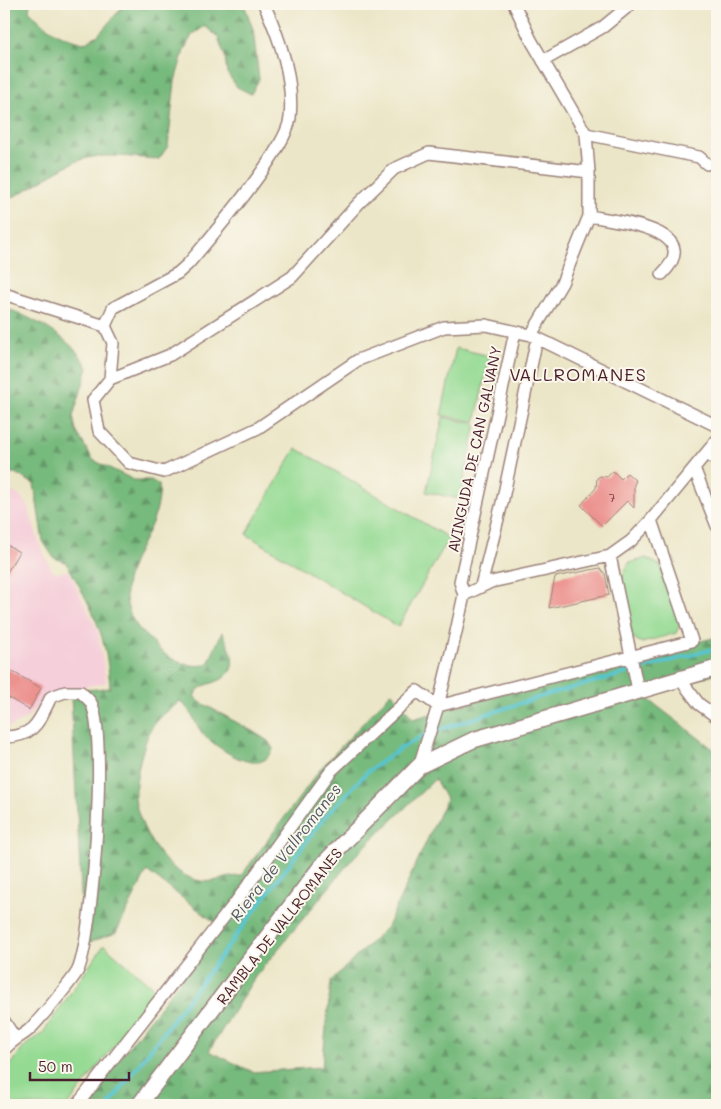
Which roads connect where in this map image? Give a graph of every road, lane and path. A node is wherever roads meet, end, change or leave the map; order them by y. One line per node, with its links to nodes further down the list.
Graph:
1 (264, 4): 11 (street)
2 (514, 4): 4 (street)
3 (631, 4): 4 (street)
4 (544, 61): 5 (street)
5 (586, 134): 6 (street); 7 (street)
6 (707, 164)
7 (589, 172): 8 (street); 14 (street)
8 (589, 216): 9 (street); 13 (street)
9 (662, 274)
10 (4, 294): 11 (street)
11 (105, 326): 14 (street)
12 (515, 332): 13 (street, AVINGUDA DE CAN GALVANY); 14 (street); 24 (street, AVINGUDA DE CAN GALVANY)
13 (534, 337): 15 (street, AVINGUDA DE CAN GALVANY); 23 (street)
14 (110, 380)
15 (717, 426)
16 (717, 440): 17 (street)
17 (705, 455): 18 (street); 19 (street)
18 (717, 461)
19 (694, 468): 20 (street); 21 (street)
20 (651, 520): 22 (street); 25 (street)
21 (717, 526)
22 (610, 556): 23 (street); 25 (street)
23 (481, 586): 24 (street)
24 (464, 594): 29 (street, AVINGUDA DE CAN GALVANY)
25 (630, 656): 28 (street); 29 (street)
26 (717, 668): 27 (street, RAMBLA DE VALLROMANES)
27 (680, 679): 28 (street, RAMBLA DE VALLROMANES); 30 (street)
28 (638, 690): 32 (street, RAMBLA DE VALLROMANES)
29 (438, 706): 32 (street, AVINGUDA DE CAN GALVANY); 36 (street)
30 (717, 718)
31 (4, 737): 34 (street)
32 (419, 766): 37 (street, RAMBLA DE VALLROMANES)
33 (4, 1021): 34 (street)
34 (14, 1038): 35 (street)
35 (4, 1050)
36 (77, 1105)
37 (139, 1105)

